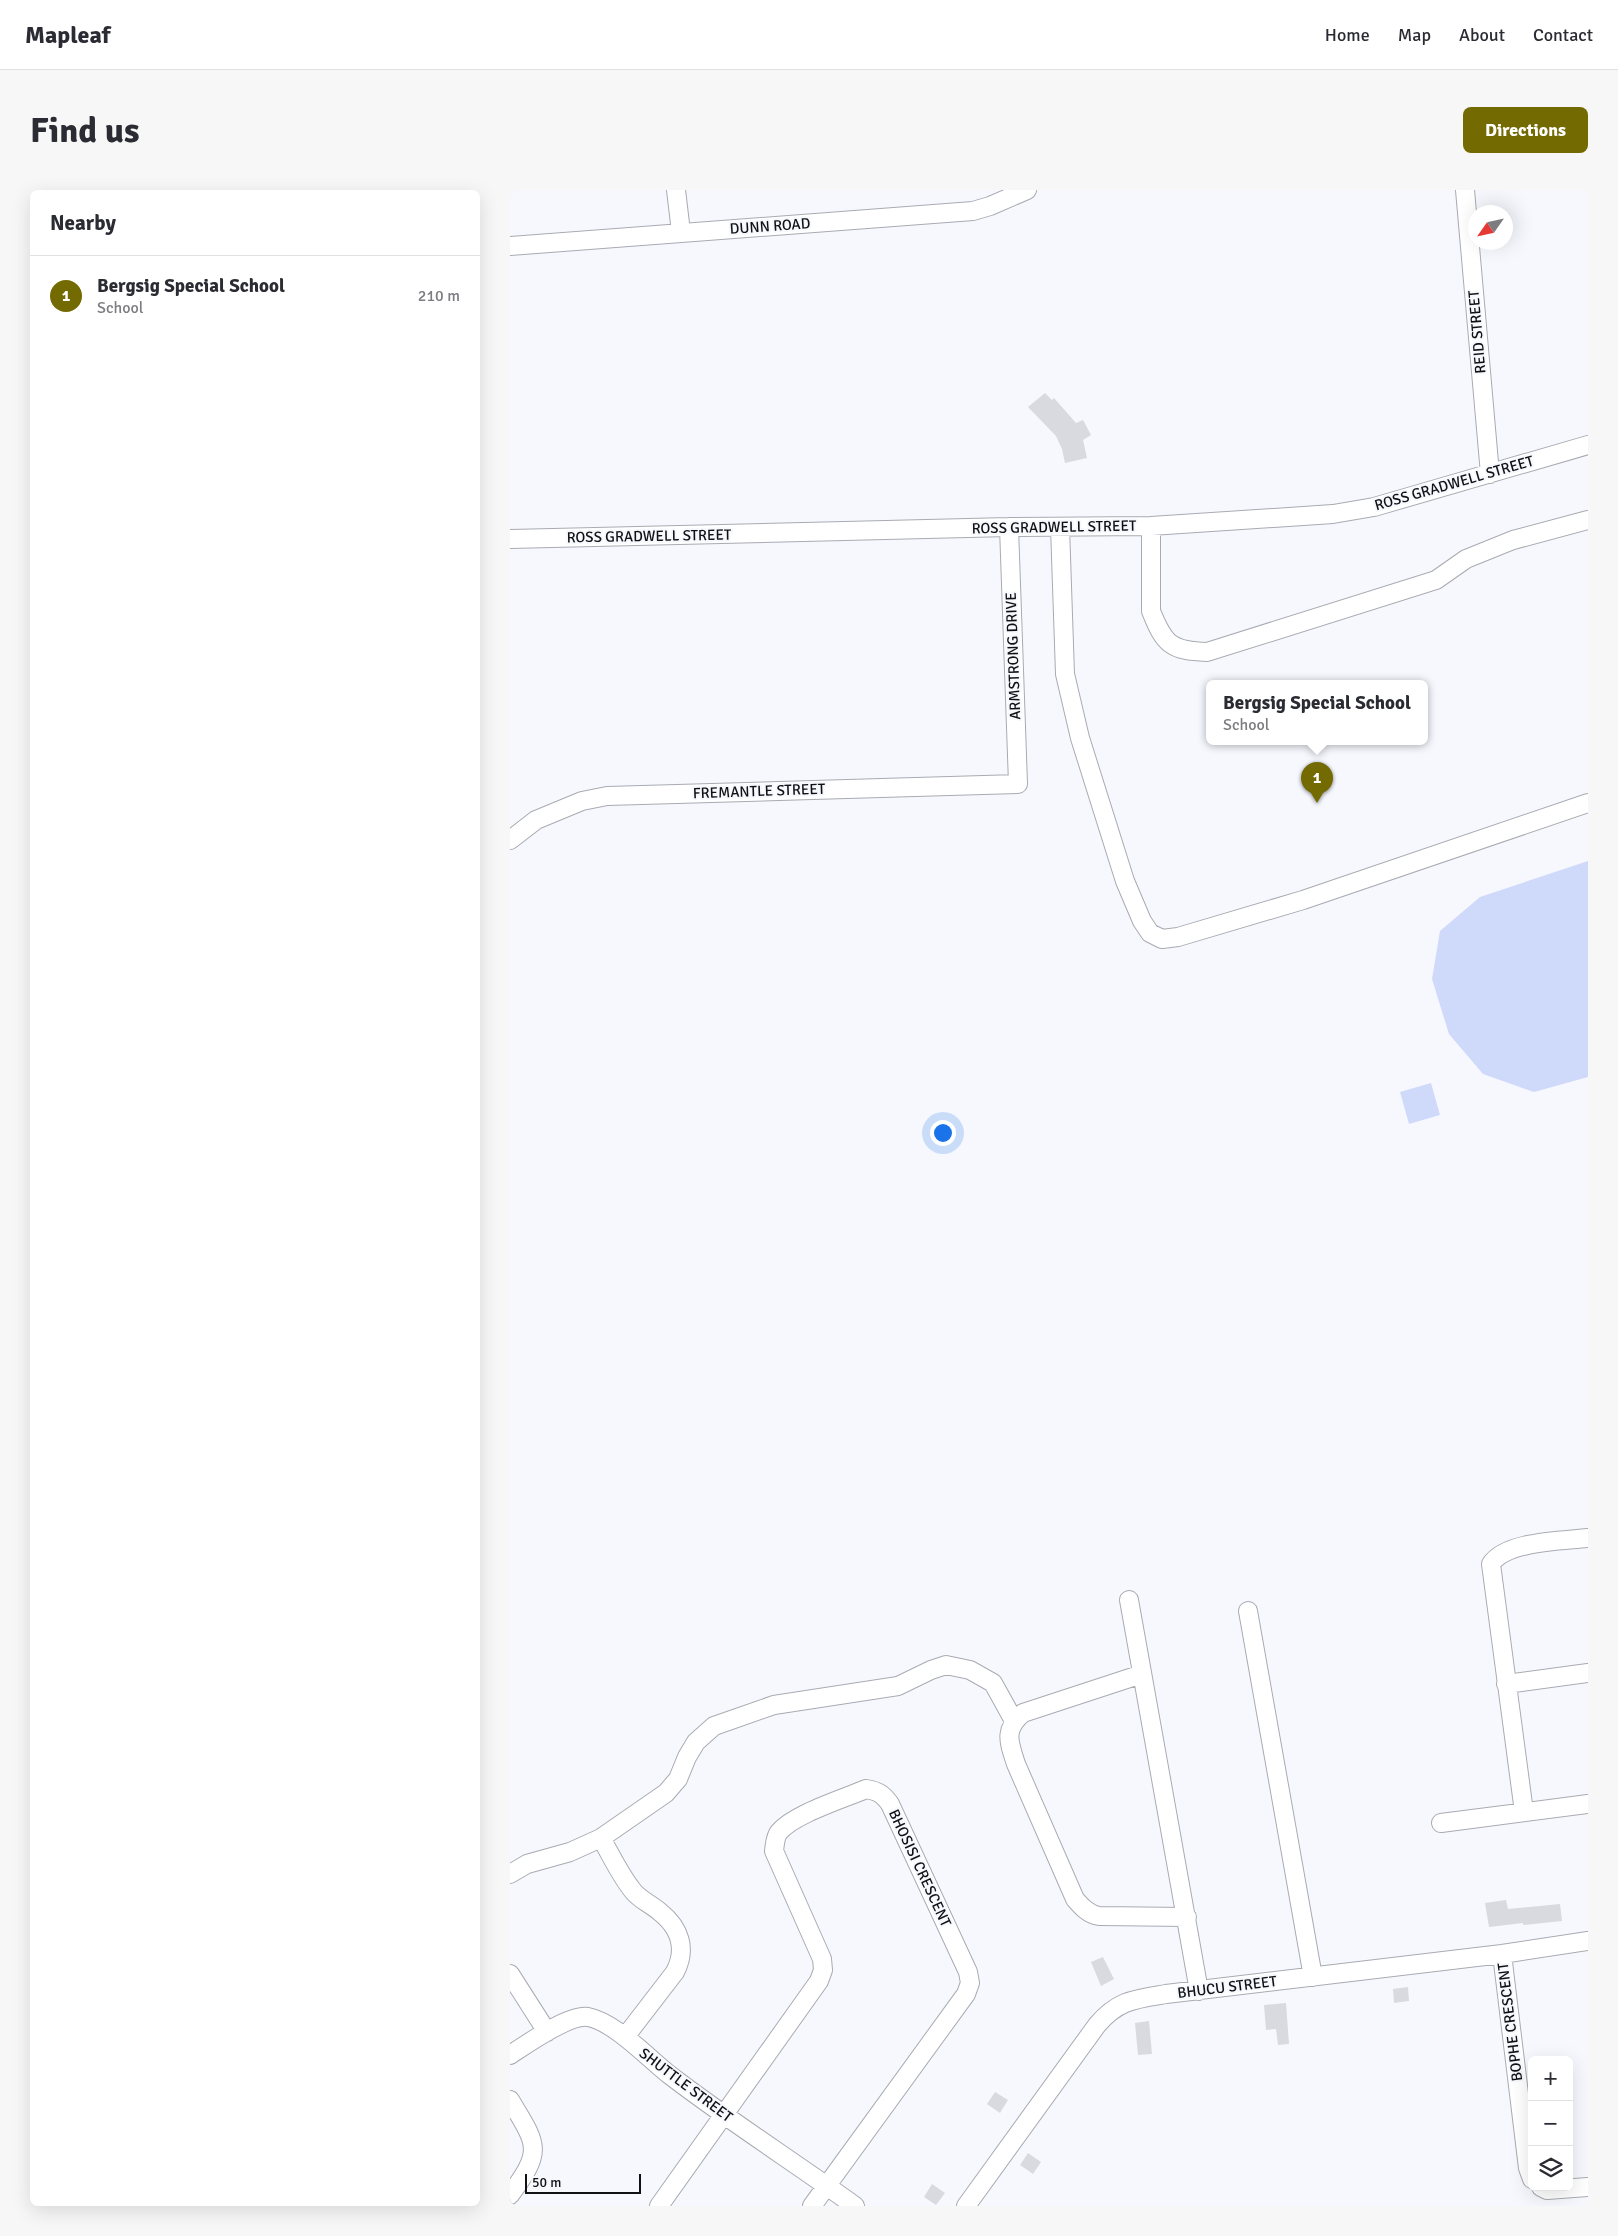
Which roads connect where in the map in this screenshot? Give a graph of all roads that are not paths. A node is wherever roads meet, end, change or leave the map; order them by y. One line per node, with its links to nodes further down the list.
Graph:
1 (676, 190): 4 (street)
2 (1027, 190): 4 (street, DUNN ROAD)
3 (1465, 190): 7 (street, REID STREET)
4 (681, 232): 5 (street, DUNN ROAD)
5 (510, 246)
6 (1588, 445): 7 (street, ROSS GRADWELL STREET)
7 (1490, 474): 9 (street, ROSS GRADWELL STREET)
8 (1588, 520): 9 (street)
9 (1151, 526): 11 (street, ROSS GRADWELL STREET)
10 (1009, 527): 11 (street, ROSS GRADWELL STREET); 12 (street, ROSS GRADWELL STREET); 13 (street, ARMSTRONG DRIVE)
11 (1060, 527): 14 (street)
12 (510, 540)
13 (1018, 784): 15 (street, FREMANTLE STREET)
14 (1588, 803)
15 (510, 840)
16 (1588, 1538): 21 (street)
17 (1129, 1600): 20 (street)
18 (1248, 1611): 32 (street)
19 (1588, 1673): 21 (street)
20 (1142, 1674): 22 (street); 28 (street)
21 (1506, 1684): 24 (street)
22 (1014, 1721): 26 (street); 28 (street)
23 (1588, 1804): 24 (street)
24 (1524, 1812): 25 (street)
25 (1441, 1823)
26 (602, 1838): 27 (street); 35 (street)
27 (510, 1874)
28 (1187, 1917): 33 (street)
29 (1588, 1941): 30 (street, BHUCU STREET)
30 (1502, 1954): 32 (street, BHUCU STREET); 39 (street, BOPHE CRESCENT)
31 (510, 1974): 34 (street)
32 (1313, 1977): 33 (street, BHUCU STREET)
33 (1199, 1990): 47 (street, BHUCU STREET)
34 (547, 2032): 35 (street, SHUTTLE STREET); 36 (street, SHUTTLE STREET)
35 (625, 2037): 38 (street, SHUTTLE STREET)
36 (510, 2055)
37 (510, 2100): 43 (street)
38 (724, 2115): 40 (street, SHUTTLE STREET); 40 (street, BHOSISI CRESCENT); 44 (street)
39 (1528, 2168)
40 (827, 2186): 45 (street); 46 (street, SHUTTLE STREET)
41 (1588, 2187): 42 (street)
42 (1573, 2188)
43 (510, 2195)
44 (658, 2206)
45 (812, 2206)
46 (855, 2206)
47 (966, 2206)

